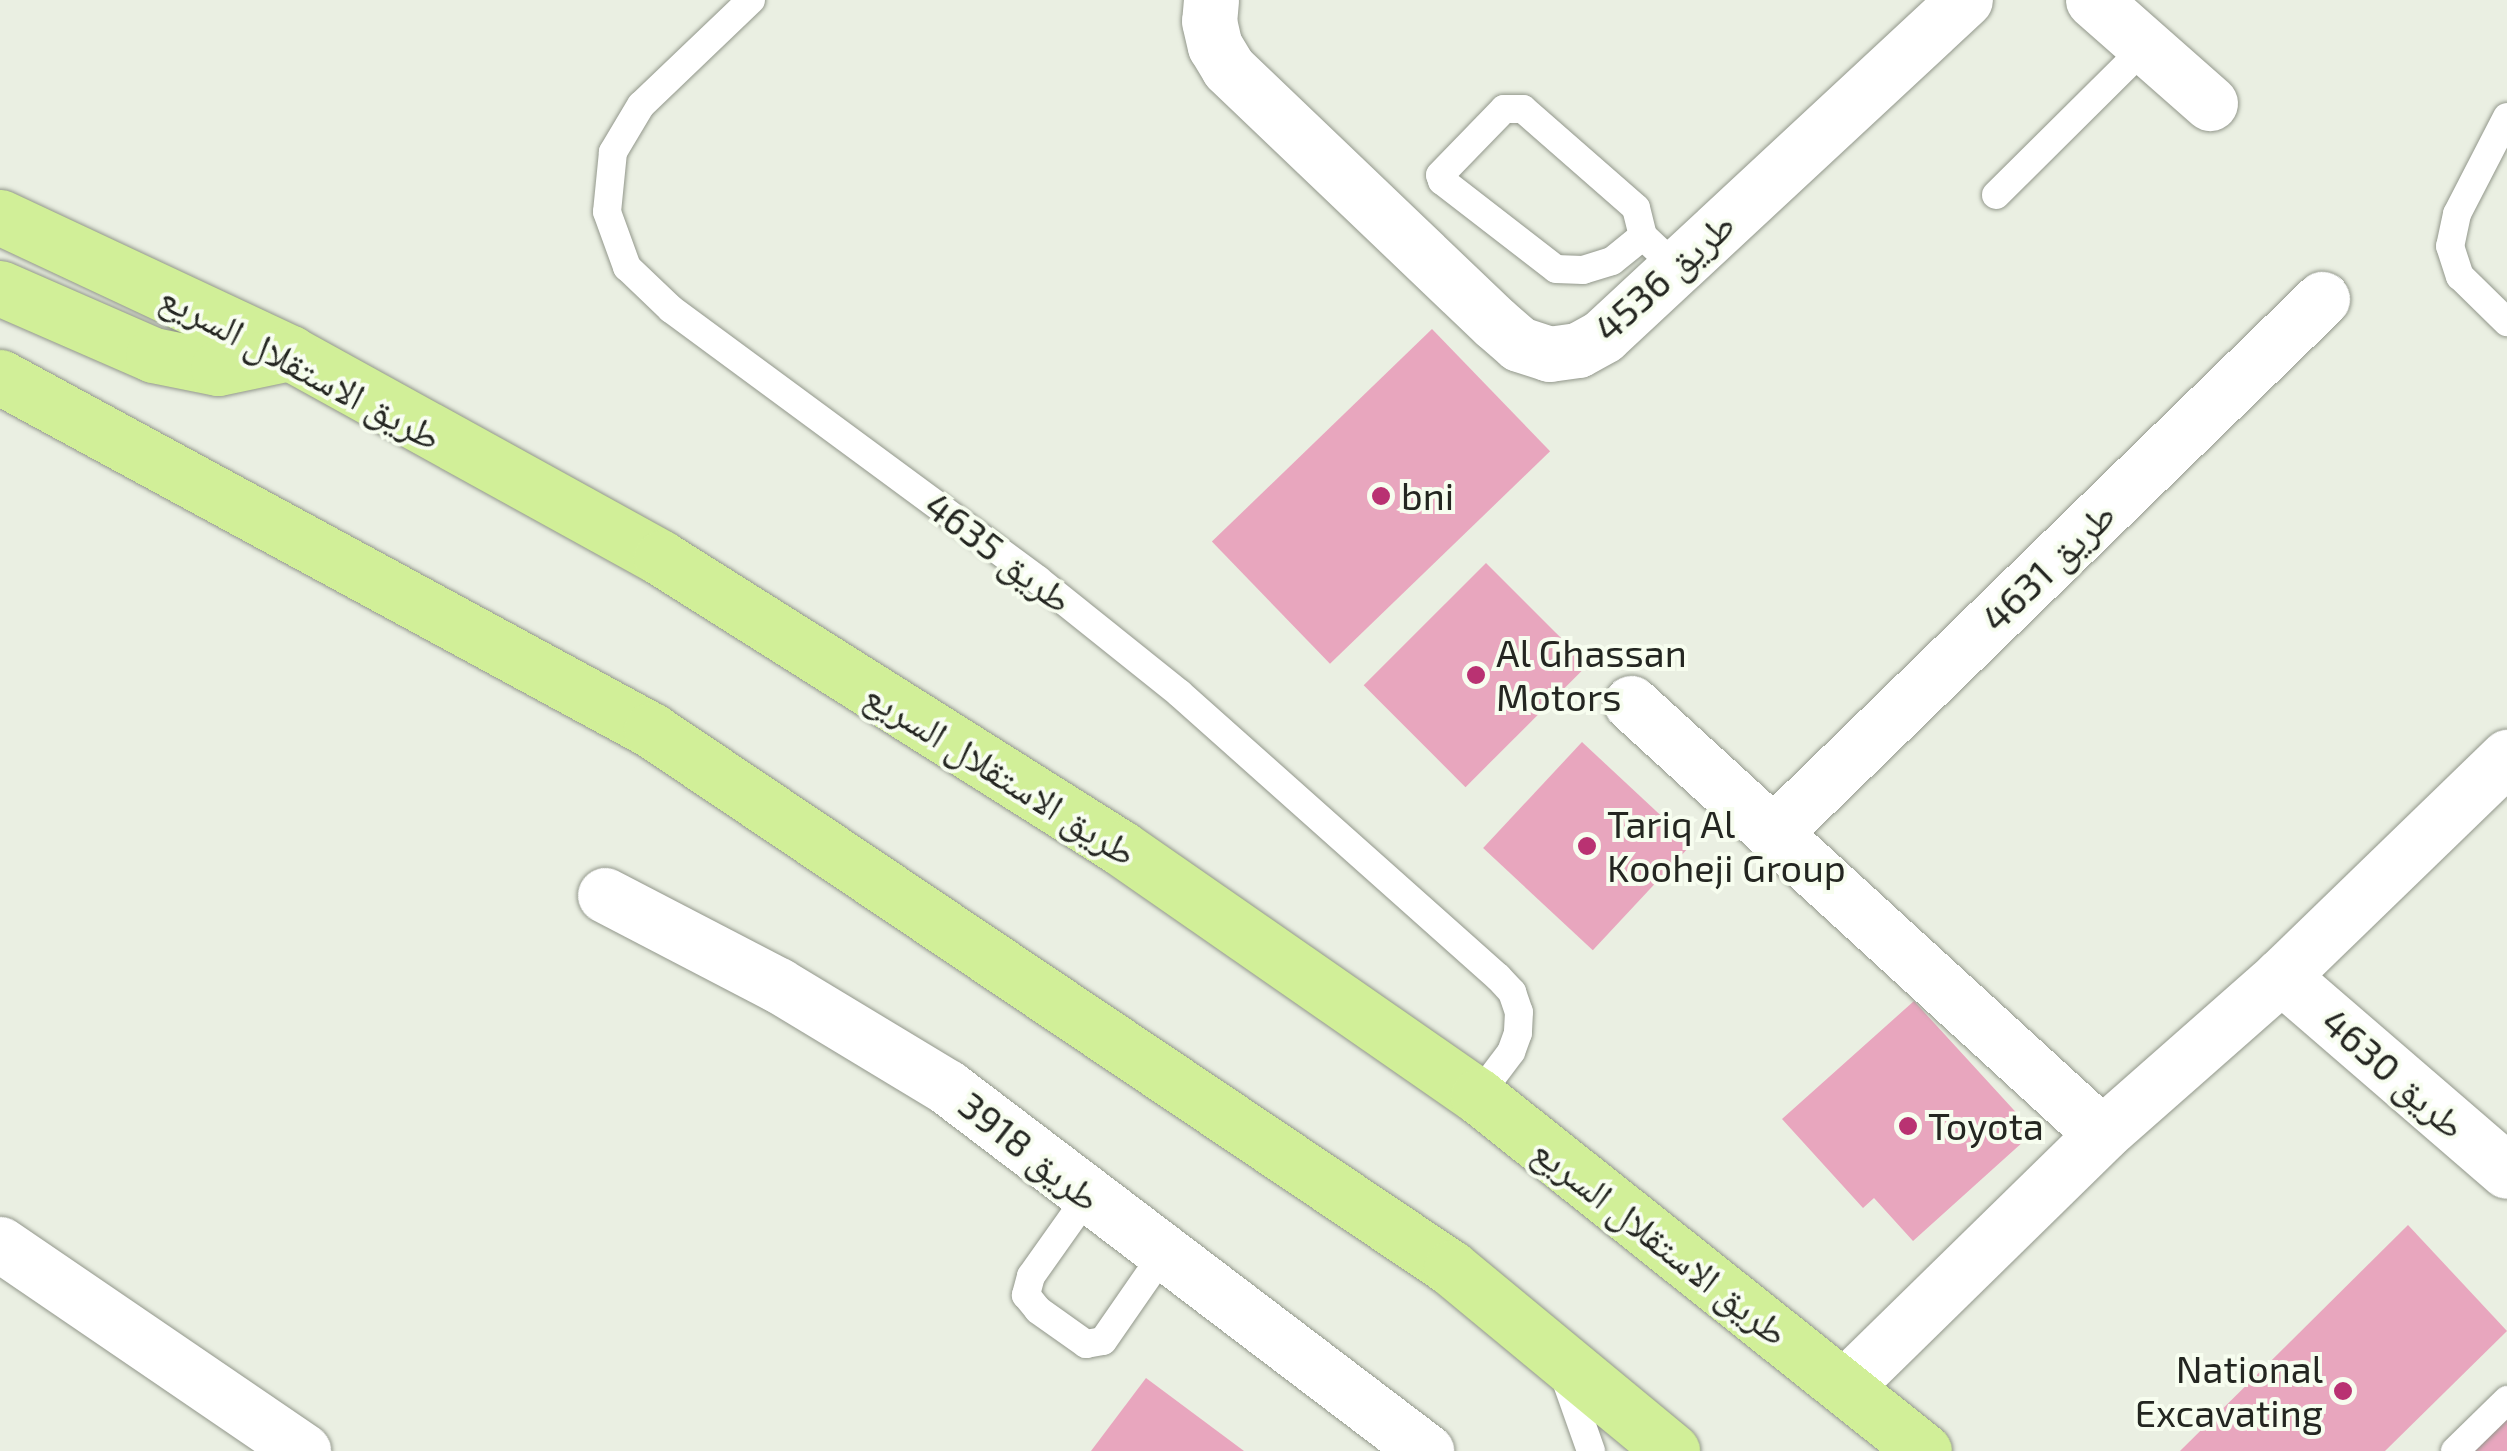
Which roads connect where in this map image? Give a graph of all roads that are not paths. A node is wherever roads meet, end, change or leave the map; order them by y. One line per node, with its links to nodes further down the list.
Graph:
1 (751, 0): 21 (lane, طريق 4635)
2 (1211, 0): 10 (street, طريق 4536)
3 (1965, 0): 10 (street, طريق 4536)
4 (2093, 0): 5 (street)
5 (2146, 46): 6 (street); 8 (lane)
6 (2210, 103)
7 (2507, 117): 13 (lane)
8 (1996, 195)
9 (0, 217): 14 (main road, طريق الاستقلال السريع)
10 (1660, 252): 10 (lane)
11 (0, 288): 14 (main road)
12 (2322, 299): 18 (street, طريق 4631)
13 (2507, 322)
14 (290, 353): 21 (main road, طريق الاستقلال السريع)
15 (0, 377): 27 (main road)
16 (1631, 704): 18 (street)
17 (2507, 757): 20 (street)
18 (1773, 833): 22 (street)
19 (605, 895): 24 (street, طريق 3918)
20 (2281, 976): 22 (street); 23 (street, طريق 4630)
21 (1478, 1096): 28 (main road, طريق الاستقلال السريع)
22 (2102, 1134): 28 (street)
23 (2507, 1171)
24 (1088, 1197): 26 (street, طريق 3918); 26 (lane)
25 (0, 1244): 30 (street)
26 (1166, 1250): 31 (street, طريق 3918)
27 (1559, 1358): 32 (lane); 33 (main road)
28 (1845, 1386): 34 (main road, طريق الاستقلال السريع)
29 (2507, 1400): 35 (lane)
30 (303, 1451)
31 (1426, 1451)
32 (1592, 1451)
33 (1672, 1451)
34 (1924, 1451)
35 (2455, 1451)

